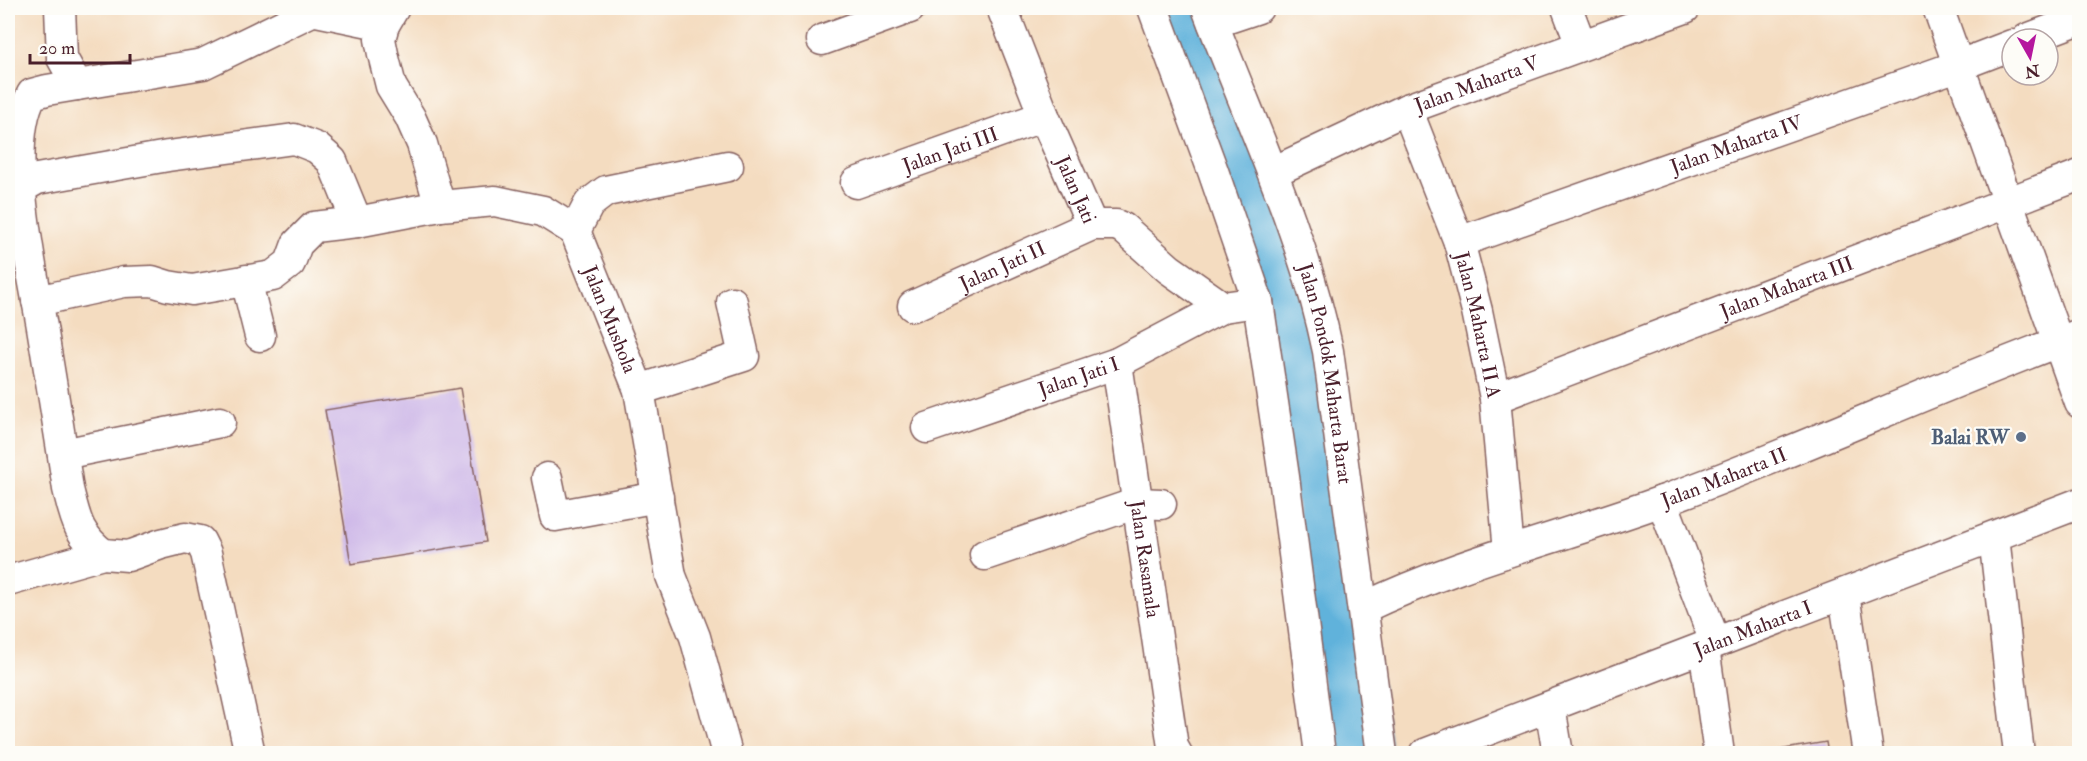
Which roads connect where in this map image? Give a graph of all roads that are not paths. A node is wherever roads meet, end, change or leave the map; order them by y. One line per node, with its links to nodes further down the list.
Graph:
1 (60, 8): 18 (street)
2 (910, 8): 14 (street)
3 (1002, 8): 20 (street, Jalan Jati)
4 (1154, 8): 35 (street)
5 (1258, 8): 10 (street)
6 (1567, 8): 15 (street)
7 (1685, 8): 15 (street, Jalan Maharta V)
8 (1938, 8): 17 (street)
9 (308, 9): 11 (street); 18 (street)
10 (1210, 15): 22 (street, Jalan Pondok Maharta Barat)
11 (389, 16): 27 (street)
12 (2079, 19): 13 (street)
13 (2058, 27)
14 (822, 40)
15 (1581, 45): 19 (street, Jalan Maharta V)
16 (2000, 50): 17 (street, Jalan Maharta IV)
17 (1960, 65): 26 (street); 31 (street, Jalan Maharta IV)
18 (77, 85): 25 (street)
19 (1407, 109): 22 (street, Jalan Maharta V); 31 (street, Jalan Maharta II A)
20 (1044, 116): 24 (street, Jalan Jati III); 29 (street, Jalan Jati)
21 (728, 166): 30 (street)
22 (1273, 172): 58 (street, Jalan Pondok Maharta Barat)
23 (2079, 175): 26 (street, Jalan Maharta III)
24 (856, 183)
25 (21, 188): 28 (street); 33 (street)
26 (2008, 201): 39 (street); 42 (street, Jalan Maharta III)
27 (440, 206): 28 (street); 30 (street)
28 (357, 222): 32 (street)
29 (1092, 225): 36 (street, Jalan Jati II); 37 (street, Jalan Jati)
30 (575, 231): 41 (street, Jalan Mushola)
31 (1459, 242): 42 (street, Jalan Maharta II A)
32 (246, 280): 33 (street); 38 (street)
33 (38, 301): 46 (street)
34 (732, 302): 41 (street)
35 (1258, 302): 37 (street); 64 (street)
36 (913, 306)
37 (1223, 307): 40 (street, Jalan Jati I)
38 (260, 336)
39 (2068, 338): 43 (street); 49 (street, Jalan Maharta II)
40 (1117, 363): 45 (street, Jalan Jati I); 51 (street, Jalan Rasamala)
41 (639, 390): 48 (street, Jalan Mushola)
42 (1495, 398): 53 (street, Jalan Maharta II A)
43 (2079, 403)
44 (220, 422): 46 (street)
45 (927, 428)
46 (63, 454): 54 (street)
47 (547, 478): 48 (street)
48 (658, 497): 62 (street, Jalan Mushola)
49 (1662, 501): 53 (street, Jalan Maharta II); 59 (street)
50 (2079, 503): 52 (street, Jalan Maharta I)
51 (1149, 504): 55 (street); 63 (street, Jalan Rasamala)
52 (1994, 537): 57 (street, Jalan Maharta I); 70 (street)
53 (1509, 551): 58 (street, Jalan Maharta II)
54 (103, 554): 56 (street); 61 (street)
55 (985, 555)
56 (8, 581)
57 (1844, 594): 59 (street, Jalan Maharta I); 69 (street)
58 (1363, 608): 65 (street, Jalan Pondok Maharta Barat)
59 (1710, 644): 60 (street, Jalan Maharta I); 68 (street)
60 (1550, 707): 66 (street, Jalan Maharta I); 67 (street)
61 (250, 753)
62 (727, 753)
63 (1177, 753)
64 (1320, 753)
65 (1382, 753)
66 (1425, 753)
67 (1558, 753)
68 (1719, 753)
69 (1868, 753)
70 (2019, 753)

